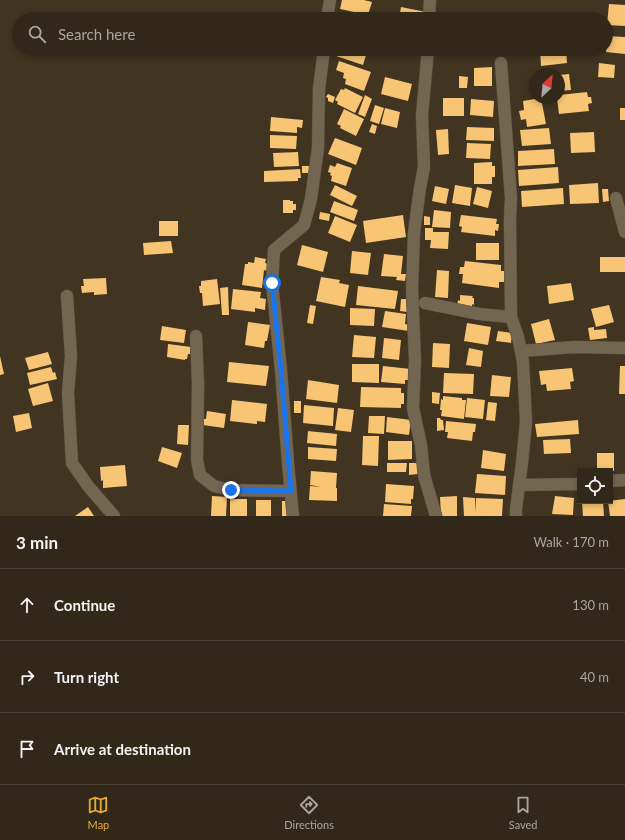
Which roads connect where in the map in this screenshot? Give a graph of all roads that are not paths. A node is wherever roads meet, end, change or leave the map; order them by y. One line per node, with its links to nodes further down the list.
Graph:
1 (330, 0): 3 (street)
2 (430, 0): 4 (street)
3 (328, 12)
4 (429, 12)
5 (323, 56): 20 (street)
6 (427, 56): 23 (street)
7 (501, 63): 12 (street)
8 (616, 198): 9 (street)
9 (625, 232)
10 (67, 296): 21 (street)
11 (425, 303): 12 (street)
12 (511, 317): 15 (street)
13 (196, 336): 20 (street)
14 (625, 348): 15 (street)
15 (521, 351): 19 (street)
16 (625, 480): 17 (street)
17 (613, 481)
18 (577, 484): 19 (street)
19 (519, 485): 24 (street)
20 (291, 491): 22 (street)
21 (114, 516)
22 (293, 516)
23 (436, 516)
24 (516, 516)

